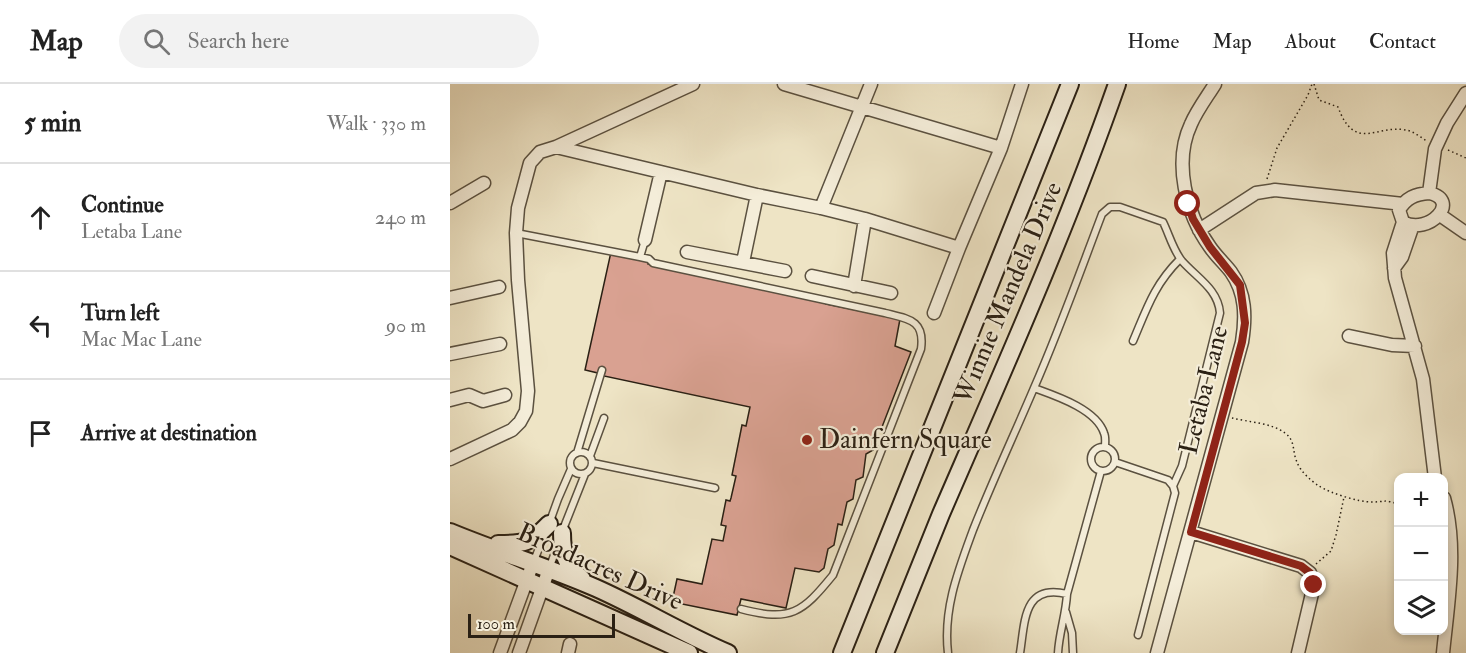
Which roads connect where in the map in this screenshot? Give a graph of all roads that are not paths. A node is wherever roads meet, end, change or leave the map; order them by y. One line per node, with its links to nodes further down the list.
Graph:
1 (693, 84): 10 (street)
2 (784, 84): 9 (street)
3 (871, 84): 9 (street)
4 (1022, 84): 11 (street)
5 (1070, 84): 74 (main road, Winnie Mandela Drive)
6 (1117, 84): 82 (main road, Winnie Mandela Drive)
7 (1215, 84): 22 (street, Letaba Lane)
8 (1466, 93): 14 (street)
9 (862, 107): 11 (street); 18 (street)
10 (556, 147): 12 (street); 23 (street)
11 (1001, 148): 26 (street)
12 (661, 172): 15 (street); 25 (street)
13 (484, 183): 16 (street)
14 (1429, 193): 17 (street); 19 (street)
15 (757, 195): 18 (street); 30 (street)
16 (450, 203)
17 (1403, 204): 21 (street); 22 (street)
18 (821, 208): 20 (street)
19 (1440, 215): 21 (street); 24 (street)
20 (865, 219): 26 (street); 33 (street)
21 (1408, 224): 41 (street)
22 (1199, 230): 62 (street, Letaba Lane)
23 (516, 233): 28 (lane); 50 (street)
24 (1466, 233)
25 (645, 240): 28 (lane)
26 (959, 248): 37 (street)
27 (687, 252): 30 (street)
28 (640, 257): 72 (lane)
29 (1180, 259): 39 (lane); 44 (lane); 57 (lane)
30 (743, 262): 31 (street)
31 (785, 272)
32 (812, 276): 33 (street)
33 (854, 286): 35 (street)
34 (499, 287): 36 (street)
35 (891, 293)
36 (450, 298)
37 (934, 313)
38 (1349, 336): 41 (street)
39 (1133, 341)
40 (500, 344): 42 (street)
41 (1415, 346): 55 (street)
42 (450, 354)
43 (602, 370): 49 (lane)
44 (1034, 388): 48 (lane); 83 (lane)
45 (505, 395): 46 (street)
46 (450, 400)
47 (604, 418): 51 (lane)
48 (1105, 447): 52 (lane); 54 (lane)
49 (577, 453): 51 (lane); 53 (lane)
50 (450, 459)
51 (592, 460): 56 (lane); 58 (lane)
52 (1115, 462): 54 (lane); 57 (lane)
53 (572, 469): 56 (lane); 60 (lane)
54 (1101, 471): 71 (lane)
55 (1435, 473)
56 (585, 474): 60 (lane)
57 (1173, 486): 75 (lane)
58 (715, 488)
59 (1448, 516): 67 (street)
60 (556, 529): 63 (main road); 65 (lane); 65 (lane); 70 (main road)
61 (450, 532): 63 (main road, Broadacres Drive)
62 (1191, 532): 87 (street, Letaba Lane); 88 (street)
63 (485, 544): 65 (main road, Broadacres Drive)
64 (450, 546): 68 (main road, Broadacres Drive)
65 (541, 566): 68 (street); 69 (street); 70 (main road, Broadacres Drive)
66 (1448, 568): 67 (street)
67 (1450, 575): 89 (street)
68 (527, 580): 69 (main road, Broadacres Drive); 76 (street)
69 (543, 586): 77 (street); 78 (main road, Broadacres Drive)
70 (594, 587): 79 (main road, Broadacres Drive)
71 (1067, 594): 73 (lane); 84 (lane)
72 (741, 609)
73 (1066, 611): 85 (lane); 86 (lane)
74 (849, 635): 80 (main road); 81 (main road, Winnie Mandela Drive)
75 (1137, 635)
76 (505, 652)
77 (519, 653)
78 (689, 653)
79 (728, 653)
80 (832, 653)
81 (842, 653)
82 (885, 653)
83 (948, 653)
84 (1020, 653)
85 (1058, 653)
86 (1072, 653)
87 (1157, 653)
88 (1298, 653)
89 (1443, 653)

